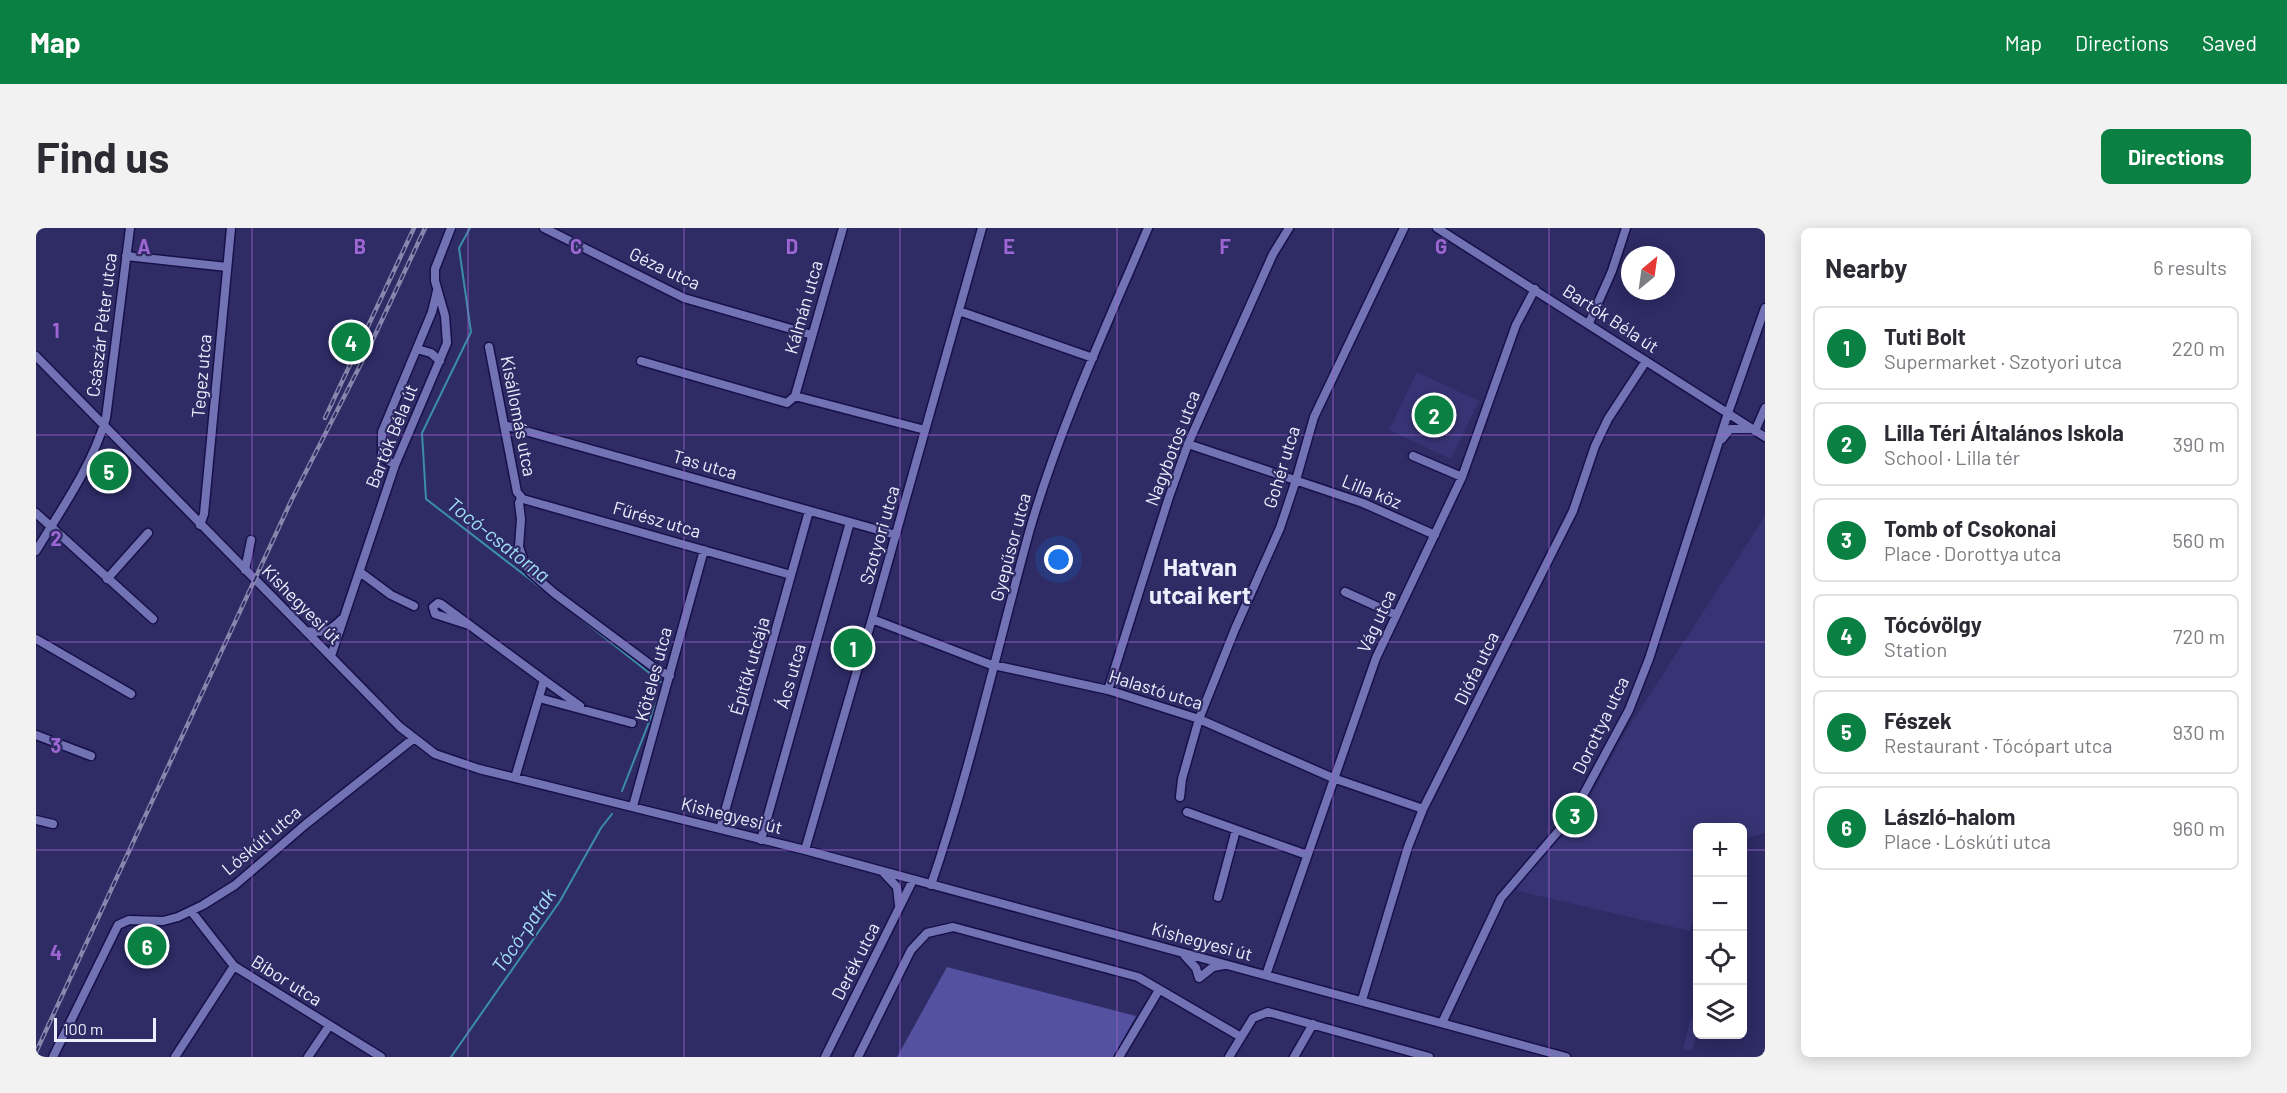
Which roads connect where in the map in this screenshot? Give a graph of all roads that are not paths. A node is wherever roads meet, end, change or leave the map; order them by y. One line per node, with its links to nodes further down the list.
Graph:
1 (130, 228): 12 (street, Császár Péter utca)
2 (231, 228): 13 (street, Tegez utca)
3 (451, 228): 15 (street, Bartók Béla út)
4 (544, 228): 19 (street, Géza utca)
5 (843, 228): 19 (street, Kálmán utca)
6 (982, 228): 17 (street, Szotyori utca)
7 (1148, 228): 23 (street, Gyepűsor utca)
8 (1289, 228): 35 (street, Nagybotos utca)
9 (1404, 228): 40 (street, Gohér utca)
10 (1437, 228): 14 (street, Bartók Béla út)
11 (1626, 228): 18 (street)
12 (126, 256): 13 (street); 31 (street, Császár Péter utca)
13 (227, 267): 45 (street, Tegez utca)
14 (1535, 289): 18 (street, Bartók Béla út); 39 (street, Vág utca)
15 (437, 290): 21 (street); 24 (street, Bartók Béla út)
16 (1765, 309): 29 (street, Dorottya utca)
17 (959, 310): 23 (street); 32 (street, Szotyori utca)
18 (1588, 323): 26 (street, Bartók Béla út)
19 (812, 335): 27 (street, Kálmán utca)
20 (489, 347): 30 (street, Kisállomás utca)
21 (417, 349): 24 (street); 38 (street)
22 (36, 356): 31 (street, Kishegyesi út)
23 (1094, 358): 67 (street, Gyepűsor utca)
24 (440, 361): 38 (street, Bartók Béla út)
25 (641, 361): 27 (street)
26 (1646, 361): 29 (street, Bartók Béla út); 85 (street, Diófa utca)
27 (795, 396): 32 (street)
28 (1765, 408): 33 (street)
29 (1728, 413): 33 (street, Bartók Béla út); 36 (street, Dorottya utca)
30 (504, 425): 41 (street, Kisállomás utca); 42 (street, Tas utca)
31 (104, 426): 45 (street, Kishegyesi út); 46 (street, Császár Péter utca)
32 (925, 430): 48 (street, Szotyori utca)
33 (1754, 430): 34 (street, Bartók Béla út); 36 (street)
34 (1765, 437)
35 (1188, 444): 40 (street, Lilla köz); 70 (street, Nagybotos utca)
36 (1716, 450): 106 (street, Dorottya utca)
37 (1413, 456): 39 (street)
38 (395, 465): 54 (street, Bartók Béla út)
39 (1462, 477): 49 (street, Vág utca)
40 (1296, 480): 49 (street, Lilla köz); 76 (street, Gohér utca)
41 (519, 495): 51 (street, Fűrész utca); 68 (street, Kisállomás utca)
42 (809, 511): 44 (street, Tas utca); 55 (street, Építők utcája)
43 (36, 513): 46 (street)
44 (850, 522): 48 (street, Tas utca); 91 (street, Ács utca)
45 (200, 525): 53 (street, Kishegyesi út)
46 (51, 526): 52 (street, Császár Péter utca); 56 (street)
47 (148, 533): 56 (street)
48 (896, 535): 61 (street, Szotyori utca)
49 (1435, 535): 59 (street, Vág utca)
50 (251, 540): 53 (street)
51 (704, 550): 55 (street, Fűrész utca); 68 (street, Köteles utca)
52 (36, 551)
53 (245, 570): 64 (street, Kishegyesi út)
54 (360, 572): 58 (street); 60 (street, Bartók Béla út)
55 (791, 575): 89 (street, Építők utcája)
56 (107, 579): 62 (street)
57 (1345, 592): 59 (street)
58 (414, 606)
59 (1396, 615): 82 (street, Vág utca)
60 (342, 619): 64 (street); 66 (street, Bartók Béla út)
61 (872, 619): 67 (street, Halastó utca); 92 (street, Szotyori utca)
62 (153, 620)
63 (469, 625): 69 (street)
64 (306, 631): 66 (street, Kishegyesi út)
65 (36, 639): 72 (street)
66 (332, 656): 79 (street, Kishegyesi út)
67 (996, 664): 70 (street, Halastó utca); 96 (street, Gyepűsor utca)
68 (669, 676): 84 (street, Köteles utca)
69 (544, 680): 71 (street); 73 (street)
70 (1108, 690): 76 (street, Halastó utca)
71 (563, 693): 74 (street); 75 (street)
72 (131, 694)
73 (539, 698): 74 (street); 81 (street)
74 (558, 703): 75 (street)
75 (585, 709): 77 (street)
76 (1199, 719): 82 (street, Halastó utca); 83 (street, Gohér utca)
77 (632, 723)
78 (36, 735): 80 (street)
79 (413, 739): 81 (street, Kishegyesi út); 99 (street, Lóskúti utca)
80 (90, 756)
81 (515, 778): 84 (street, Kishegyesi út)
82 (1333, 778): 85 (street, Halastó utca); 93 (street, Vág utca)
83 (1180, 797)
84 (633, 806): 89 (street, Kishegyesi út)
85 (1423, 809): 105 (street, Diófa utca)
86 (1187, 812): 90 (street)
87 (36, 820): 88 (street)
88 (53, 824)
89 (720, 830): 91 (street, Kishegyesi út)
90 (1236, 830): 93 (street); 97 (street)
91 (761, 840): 92 (street, Kishegyesi út)
92 (805, 850): 94 (street, Kishegyesi út)
93 (1306, 855): 103 (street, Vág utca)
94 (882, 871): 95 (street, Kishegyesi út); 98 (street)
95 (913, 880): 96 (street, Kishegyesi út); 98 (street, Derék utca)
96 (931, 885): 100 (street, Kishegyesi út)
97 (1218, 897)
98 (900, 909): 114 (street, Derék utca)
99 (191, 911): 102 (street, Bíbor utca); 110 (street, Lóskúti utca)
100 (1182, 953): 101 (street, Kishegyesi út); 101 (street)
101 (1227, 965): 103 (street, Kishegyesi út)
102 (234, 966): 108 (street, Bíbor utca); 111 (street)
103 (1266, 975): 105 (street, Kishegyesi út)
104 (1159, 990): 109 (street); 115 (street); 116 (street)
105 (1362, 1000): 106 (street, Kishegyesi út)
106 (1442, 1023): 120 (street, Kishegyesi út)
107 (1313, 1024): 109 (street); 118 (street); 119 (street)
108 (329, 1026): 112 (street); 113 (street, Bíbor utca)
109 (1241, 1037): 117 (street)
110 (53, 1057)
111 (175, 1057)
112 (308, 1057)
113 (381, 1057)
114 (825, 1057)
115 (858, 1057)
116 (1119, 1057)
117 (1229, 1057)
118 (1294, 1057)
119 (1430, 1057)
120 (1566, 1057)

